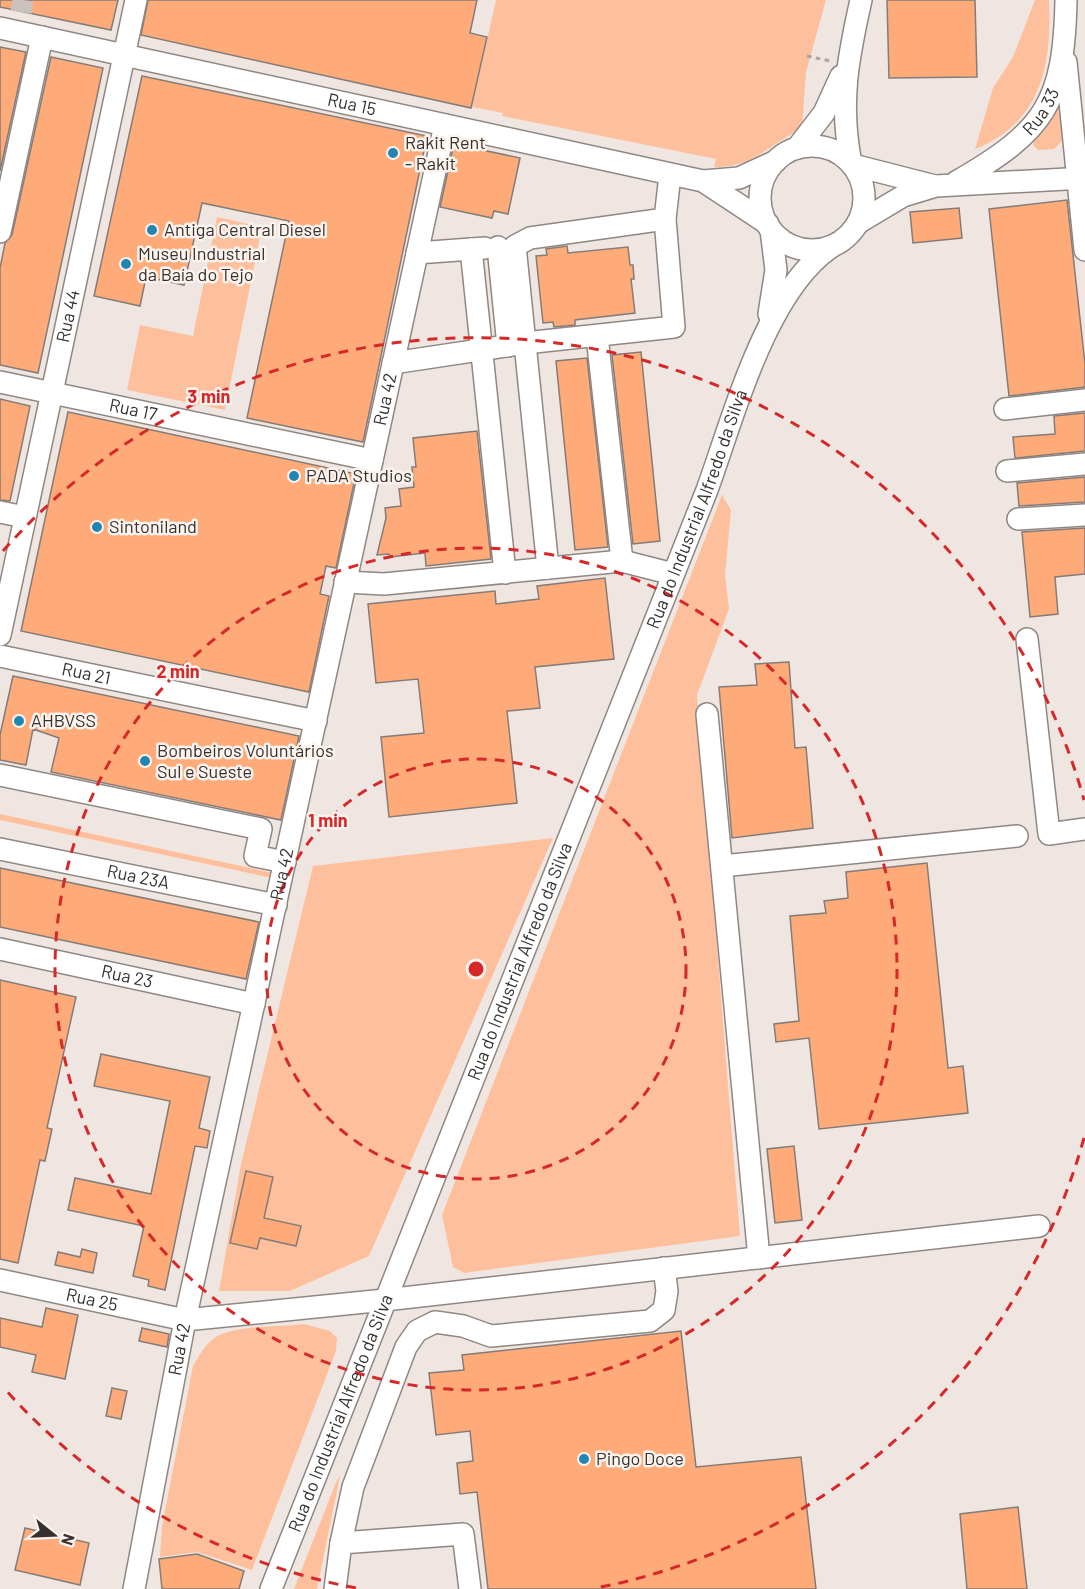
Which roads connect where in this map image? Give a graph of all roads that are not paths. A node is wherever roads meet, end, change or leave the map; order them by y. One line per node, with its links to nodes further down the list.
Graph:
1 (136, 0): 7 (street, Rua 44)
2 (861, 0): 8 (street)
3 (1066, 0): 6 (street, Rua 33)
4 (13, 24): 5 (street, Rua 15)
5 (42, 37): 7 (street, Rua 15); 20 (street)
6 (1065, 49): 14 (street); 16 (street, Rua 33)
7 (124, 55): 9 (street, Rua 15); 32 (street, Rua 44)
8 (846, 65): 10 (street); 12 (street)
9 (445, 125): 13 (street, Rua 15); 25 (street, Rua 42)
10 (797, 148): 11 (street); 12 (street)
11 (776, 161): 15 (street, Rua 15); 19 (street)
12 (852, 164): 16 (street); 18 (street)
13 (670, 175): 15 (street, Rua 15); 17 (street)
14 (1081, 179): 16 (street); 24 (street)
15 (703, 182): 19 (street, Rua 15)
16 (945, 185): 18 (street)
17 (665, 219): 21 (street); 27 (street)
18 (858, 223): 22 (street)
19 (769, 227): 22 (street); 26 (street, Rua do Industrial Alfredo da Silva)
20 (0, 232)
21 (506, 247): 23 (street); 28 (street)
22 (831, 247): 26 (street, Rua do Industrial Alfredo da Silva)
23 (471, 249): 25 (street); 29 (street)
24 (1085, 250)
25 (417, 253): 30 (street, Rua 42)
26 (766, 332): 45 (street, Rua do Industrial Alfredo da Silva)
27 (597, 336): 28 (street); 42 (street)
28 (516, 345): 29 (street); 43 (street)
29 (482, 350): 30 (street); 44 (street)
30 (393, 363): 35 (street, Rua 42)
31 (0, 382): 32 (street, Rua 17)
32 (52, 393): 35 (street, Rua 17); 40 (street, Rua 44)
33 (1085, 400): 34 (street)
34 (1005, 409)
35 (372, 460): 46 (street, Rua 42)
36 (1085, 464): 37 (street)
37 (1007, 471)
38 (0, 512): 40 (street)
39 (1085, 515): 41 (street)
40 (25, 517): 47 (street, Rua 44)
41 (1018, 519)
42 (622, 561): 43 (street); 45 (street)
43 (548, 568): 44 (street)
44 (505, 573): 46 (street)
45 (673, 574): 65 (street, Rua do Industrial Alfredo da Silva)
46 (345, 582): 51 (street, Rua 42)
47 (0, 634)
48 (1027, 639): 53 (street)
49 (0, 656): 51 (street, Rua 21)
50 (707, 714): 57 (street)
51 (316, 721): 56 (street, Rua 42)
52 (0, 775): 56 (street)
53 (1085, 828)
54 (1017, 836): 57 (street)
55 (0, 849): 58 (street, Rua 23A)
56 (285, 862): 58 (street, Rua 42)
57 (722, 866): 62 (street)
58 (276, 905): 60 (street, Rua 42)
59 (0, 950): 60 (street, Rua 23)
60 (254, 1004): 66 (street, Rua 42)
61 (1039, 1226): 62 (street, Rua 25)
62 (759, 1258): 63 (street, Rua 25)
63 (664, 1268): 65 (street, Rua 25); 67 (street)
64 (0, 1280): 66 (street, Rua 25)
65 (385, 1300): 66 (street, Rua 25); 69 (street, Rua do Industrial Alfredo da Silva)
66 (185, 1320): 68 (street, Rua 42)
67 (341, 1543): 70 (street); 71 (street)
68 (134, 1589)
69 (271, 1589)
70 (335, 1589)
71 (470, 1589)

